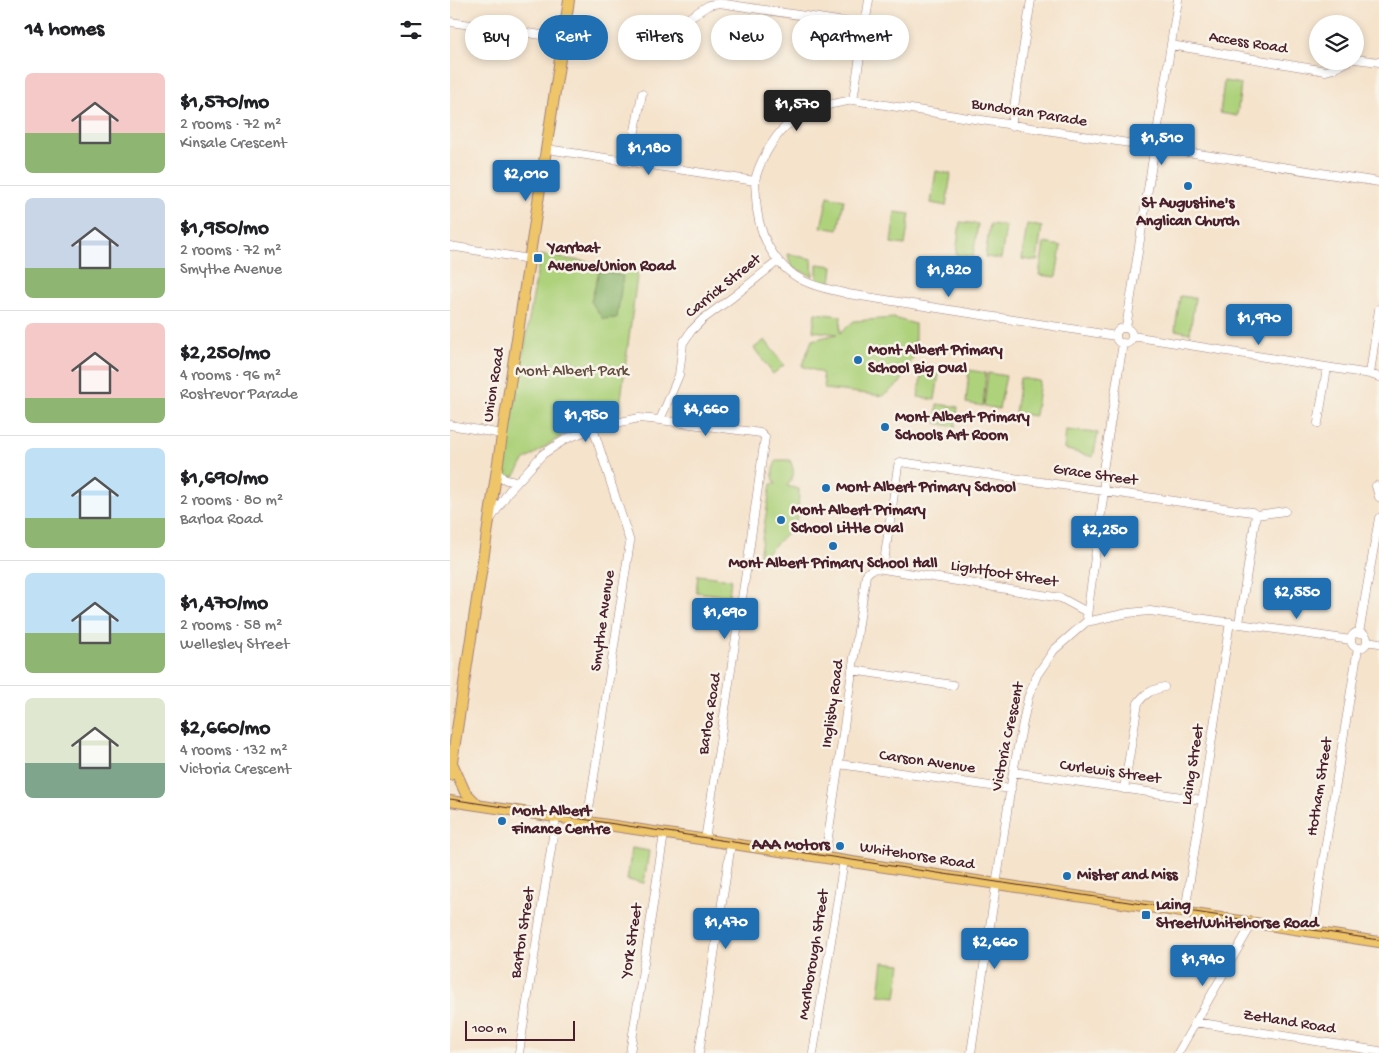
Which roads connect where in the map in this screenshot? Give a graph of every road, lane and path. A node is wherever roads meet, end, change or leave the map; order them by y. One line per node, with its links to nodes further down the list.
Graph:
1 (569, 0): 5 (main road, Union Road)
2 (869, 0): 8 (street)
3 (1031, 0): 21 (street)
4 (1178, 0): 11 (street)
5 (567, 15)
6 (693, 15): 7 (street)
7 (799, 15)
8 (867, 15)
9 (450, 22): 10 (street)
10 (538, 34)
11 (1172, 45): 16 (street, Access Road); 22 (street)
12 (560, 60): 23 (main road, Union Road)
13 (859, 60): 20 (street)
14 (1364, 61): 15 (street)
15 (1379, 62)
16 (1309, 68)
17 (1320, 70): 18 (street, Access Road)
18 (1333, 70)
19 (642, 94): 24 (street)
20 (853, 100): 21 (street, Bundoran Parade); 25 (street, Bundoran Parade)
21 (1010, 126): 22 (street, Bundoran Parade)
22 (1154, 147): 26 (street, Bundoran Parade); 31 (street)
23 (547, 148): 24 (street); 28 (main road, Union Road)
24 (629, 162): 25 (street)
25 (755, 181): 29 (street)
26 (1379, 182)
27 (450, 246): 28 (street)
28 (529, 259): 42 (main road, Union Road)
29 (778, 261): 32 (street); 38 (street, Carrick Street)
30 (1379, 309): 36 (street)
31 (1126, 328): 32 (street); 33 (street)
32 (1116, 336): 34 (street)
33 (1132, 336): 34 (street); 35 (street)
34 (1123, 343): 46 (street)
35 (1327, 368): 36 (street); 39 (street)
36 (1370, 374): 37 (street)
37 (1379, 377)
38 (660, 420): 41 (street); 77 (street, Barloa Road)
39 (1318, 423)
40 (450, 425): 42 (street)
41 (593, 428): 44 (street); 75 (street, Smythe Avenue)
42 (502, 434): 43 (main road, Union Road)
43 (497, 470): 44 (street); 51 (main road, Union Road)
44 (518, 480): 51 (street)
45 (1376, 486): 47 (street)
46 (1104, 491): 49 (street, Grace Street); 52 (street, Grace Street); 53 (street)
47 (1379, 497)
48 (1285, 511): 49 (street, Grace Street)
49 (1256, 515): 56 (street)
50 (1379, 518): 57 (street)
51 (488, 524): 65 (main road, Union Road)
52 (883, 569): 53 (street, Lightfoot Street); 62 (street, Inglisby Road)
53 (1087, 612): 54 (street)
54 (1086, 622): 55 (street, Victoria Crescent); 67 (street, Victoria Crescent)
55 (1230, 622): 56 (street, Victoria Crescent); 71 (street, Laing Street)
56 (1239, 623): 58 (street, Victoria Crescent)
57 (1359, 632): 58 (street); 59 (street)
58 (1351, 640): 61 (street)
59 (1367, 641): 60 (street); 61 (street)
60 (1379, 643)
61 (1358, 648): 84 (street, Hotham Street)
62 (852, 670): 63 (street); 66 (street, Inglisby Road)
63 (953, 685)
64 (1164, 688): 70 (street)
65 (452, 762): 68 (main road, Union Road); 73 (main road)
66 (839, 764): 69 (street, Carson Avenue); 79 (street, Inglisby Road)
67 (1013, 772): 69 (street, Victoria Crescent); 70 (street, Curlewis Street)
68 (450, 775)
69 (1011, 789): 81 (street, Victoria Crescent)
70 (1124, 789): 71 (street, Curlewis Street)
71 (1202, 800): 82 (street, Laing Street)
72 (450, 801): 73 (main road, Whitehorse Road)
73 (479, 806): 74 (main road, Whitehorse Road)
74 (556, 817): 75 (main road, Whitehorse Road); 88 (street, Barton Street)
75 (587, 822): 76 (main road, Whitehorse Road)
76 (664, 834): 77 (main road, Whitehorse Road); 89 (street, York Street)
77 (705, 840): 78 (main road, Whitehorse Road)
78 (732, 844): 79 (main road, Whitehorse Road); 90 (street)
79 (825, 858): 80 (main road, Whitehorse Road)
80 (844, 860): 81 (main road, Whitehorse Road); 91 (street, Marlborough Street)
81 (997, 884): 82 (main road, Whitehorse Road); 92 (street, Victoria Crescent)
82 (1185, 912): 83 (main road, Whitehorse Road)
83 (1253, 922): 84 (main road, Whitehorse Road); 86 (street)
84 (1313, 931): 85 (main road, Whitehorse Road)
85 (1379, 942)
86 (1196, 1022): 87 (street, Zetland Road); 93 (street)
87 (1379, 1051)
88 (519, 1053)
89 (630, 1053)
90 (699, 1053)
91 (813, 1053)
92 (970, 1053)
93 (1178, 1053)

